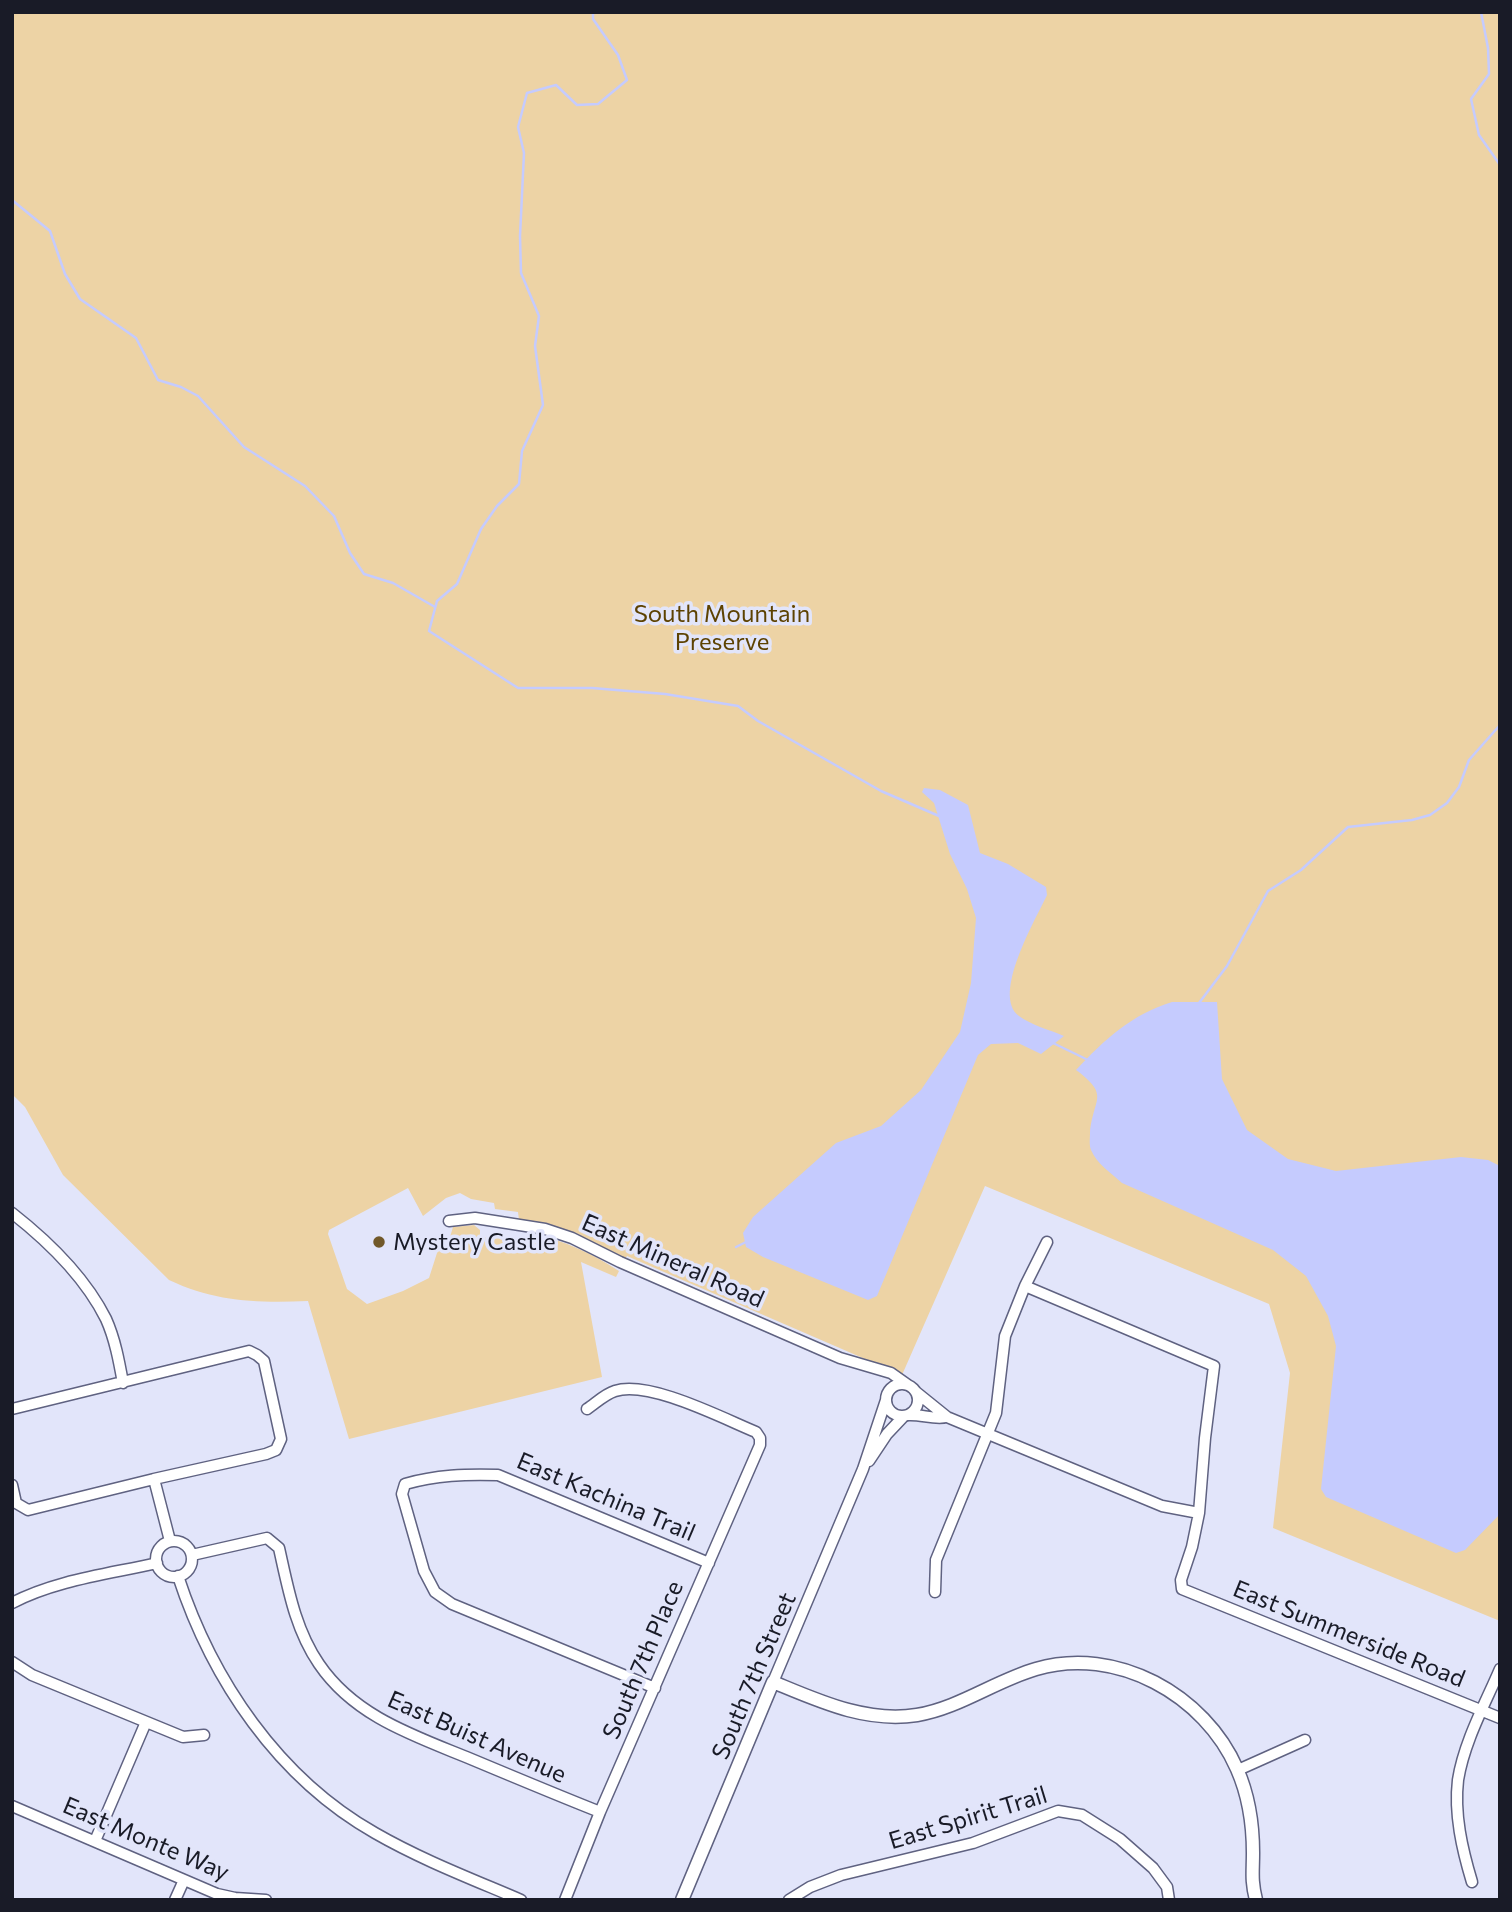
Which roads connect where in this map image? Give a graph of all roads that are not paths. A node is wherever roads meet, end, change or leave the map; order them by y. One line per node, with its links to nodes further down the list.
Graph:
1 (12, 1213): 6 (street)
2 (449, 1221): 5 (street, East Mineral Road)
3 (1048, 1242): 4 (street)
4 (1025, 1286): 13 (street); 17 (street)
5 (873, 1369): 7 (street, East Mineral Road); 8 (street)
6 (123, 1382): 9 (street); 15 (street)
7 (912, 1388): 8 (street); 11 (street, South 7th Street); 12 (street, East Mineral Road)
8 (888, 1395): 11 (street); 14 (street, South 7th Street)
9 (12, 1409)
10 (587, 1409): 21 (street, South 7th Place)
11 (906, 1415): 12 (street, East Mineral Road); 14 (street, South 7th Street)
12 (947, 1417): 13 (street, East Mineral Road)
13 (988, 1435): 17 (street, East Mineral Road); 23 (street)
14 (863, 1469): 27 (street, South 7th Street)
15 (154, 1479): 16 (street); 18 (street)
16 (12, 1485)
17 (1199, 1513): 29 (street, East Summerside Road)
18 (170, 1541): 19 (street); 20 (street)
19 (192, 1555): 22 (street); 36 (street, East Buist Avenue)
20 (157, 1563): 22 (street); 24 (street)
21 (709, 1563): 28 (street, South 7th Place); 28 (street, East Kachina Trail)
22 (178, 1576): 42 (street)
23 (935, 1592)
24 (12, 1603)
25 (12, 1662): 31 (street)
26 (1500, 1668): 29 (street)
27 (774, 1682): 34 (street); 44 (street, South 7th Street)
28 (655, 1688): 36 (street, South 7th Place)
29 (1483, 1710): 30 (street, East Summerside Road); 39 (street)
30 (1500, 1718)
31 (146, 1722): 32 (street); 37 (street)
32 (204, 1735)
33 (1305, 1741): 34 (street)
34 (1238, 1770): 47 (street)
35 (12, 1806): 37 (street, East Monte Way)
36 (600, 1812): 43 (street, South 7th Place)
37 (95, 1841): 38 (street, East Monte Way)
38 (184, 1880): 40 (street); 41 (street, East Monte Way)
39 (1472, 1882)
40 (175, 1900)
41 (266, 1900)
42 (521, 1900)
43 (565, 1900)
44 (682, 1900)
45 (789, 1900): 46 (street, East Spirit Trail)
46 (1170, 1900)
47 (1256, 1900)

